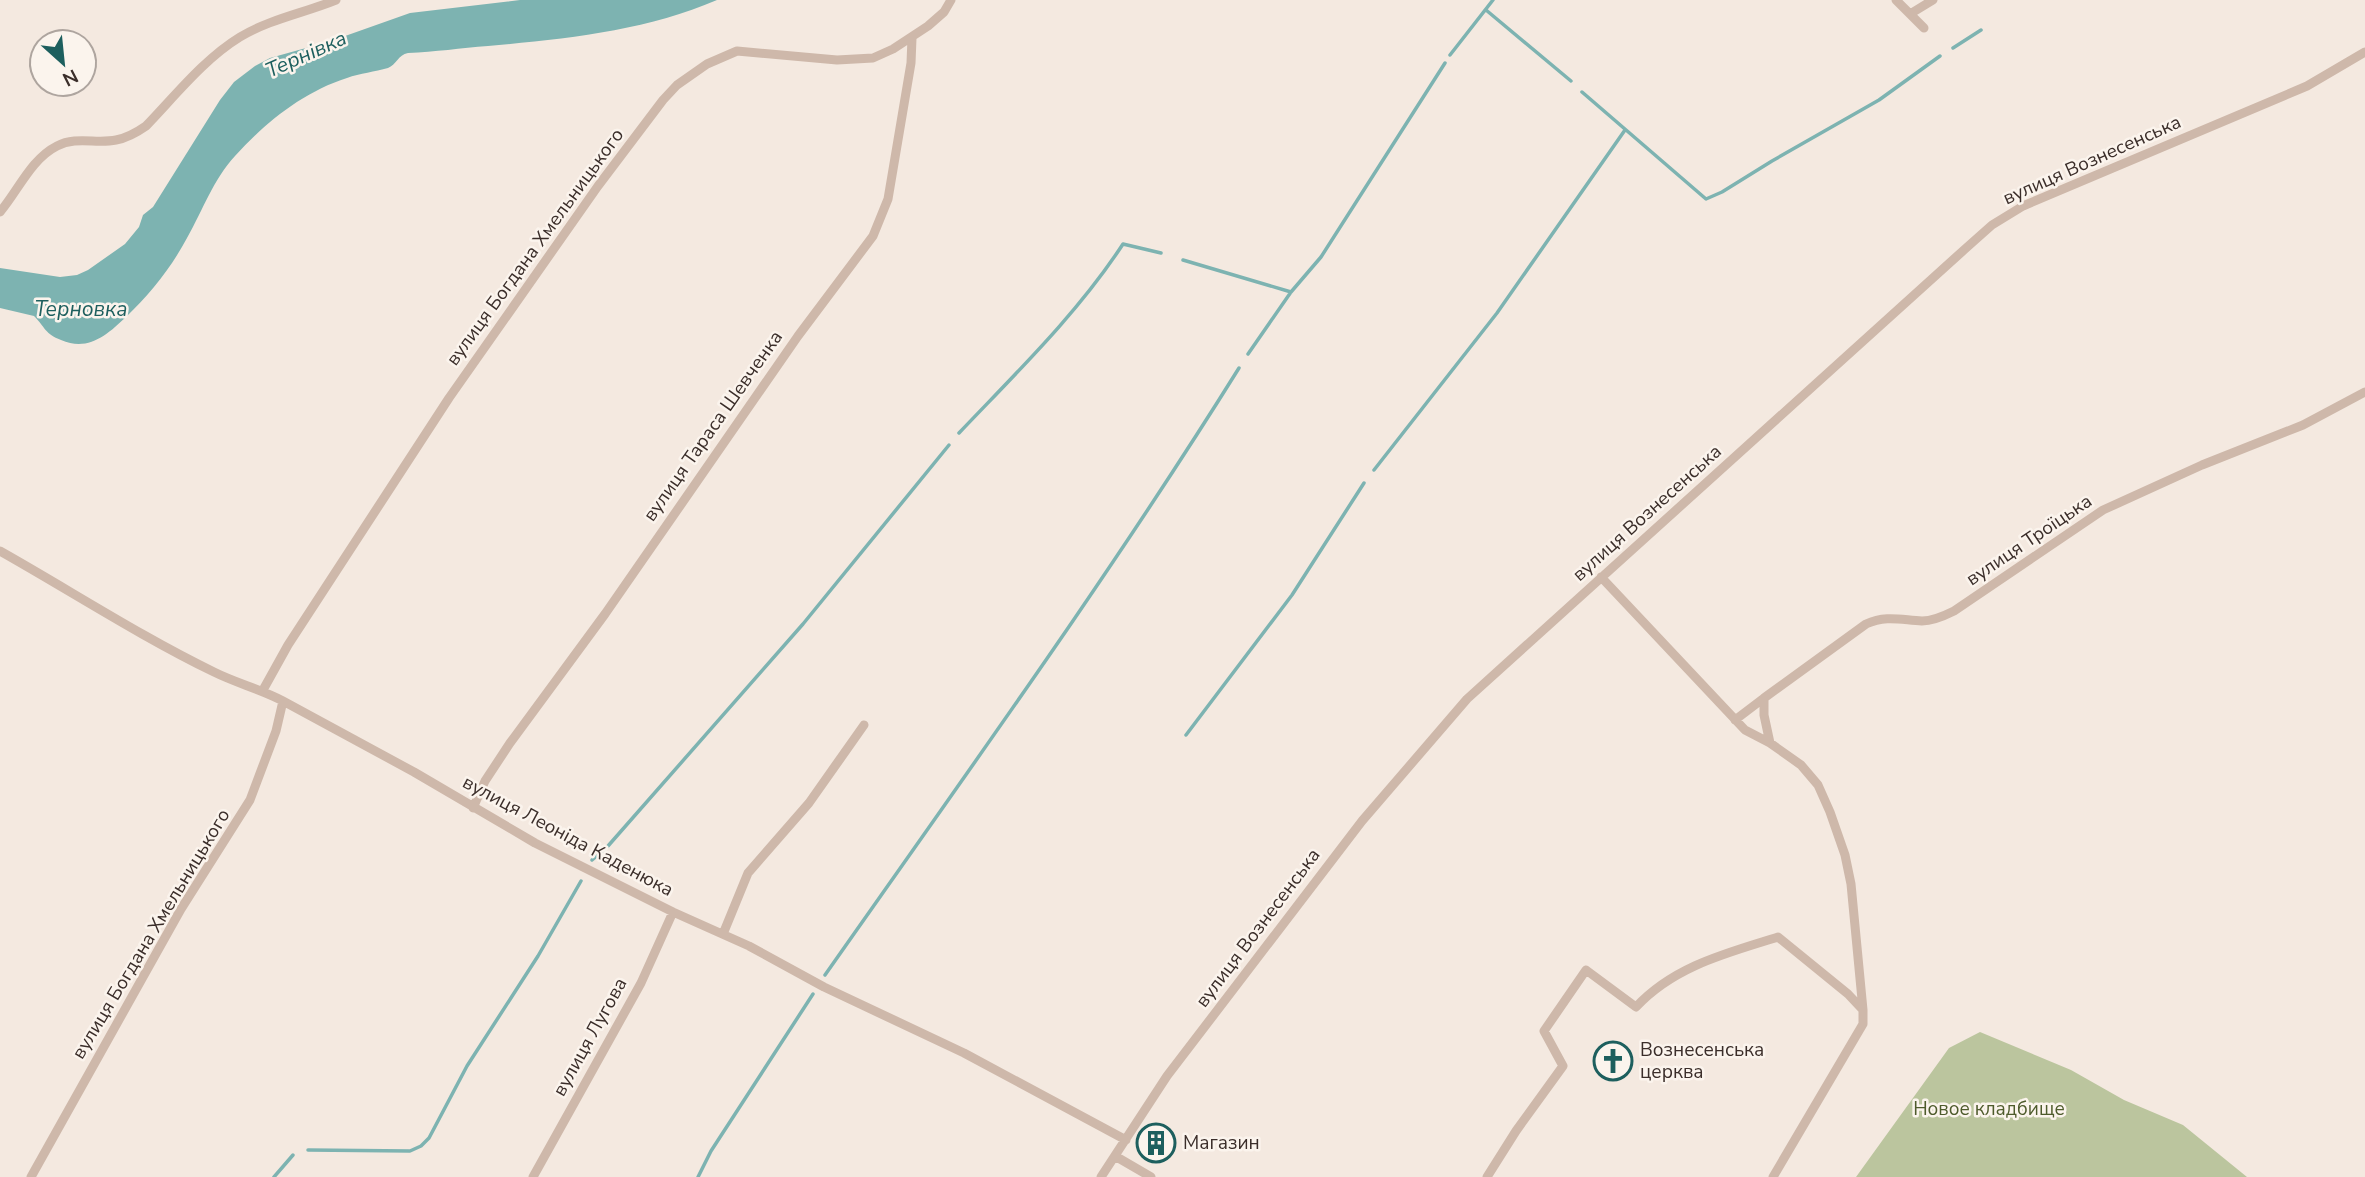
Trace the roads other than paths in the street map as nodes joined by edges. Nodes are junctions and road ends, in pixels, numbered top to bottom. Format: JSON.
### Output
{"nodes":[{"id":1,"x":336,"y":0,"type":"edge"},
{"id":2,"x":951,"y":0,"type":"edge"},
{"id":3,"x":1896,"y":0,"type":"edge"},
{"id":4,"x":1933,"y":0,"type":"edge"},
{"id":5,"x":1910,"y":14,"type":"junction"},
{"id":6,"x":1924,"y":28,"type":"dead end"},
{"id":7,"x":912,"y":38,"type":"junction"},
{"id":8,"x":2365,"y":52,"type":"edge"},
{"id":9,"x":0,"y":212,"type":"edge"},
{"id":10,"x":2365,"y":392,"type":"edge"},
{"id":11,"x":0,"y":551,"type":"edge"},
{"id":12,"x":1601,"y":577,"type":"junction"},
{"id":13,"x":263,"y":690,"type":"junction"},
{"id":14,"x":1764,"y":698,"type":"junction"},
{"id":15,"x":283,"y":701,"type":"junction"},
{"id":16,"x":1735,"y":720,"type":"junction"},
{"id":17,"x":864,"y":725,"type":"dead end"},
{"id":18,"x":1770,"y":743,"type":"junction"},
{"id":19,"x":473,"y":808,"type":"junction"},
{"id":20,"x":673,"y":912,"type":"junction"},
{"id":21,"x":723,"y":934,"type":"junction"},
{"id":22,"x":1863,"y":1010,"type":"junction"},
{"id":23,"x":1126,"y":1140,"type":"junction"},
{"id":24,"x":1115,"y":1156,"type":"junction"},
{"id":25,"x":31,"y":1177,"type":"edge"},
{"id":26,"x":533,"y":1177,"type":"edge"},
{"id":27,"x":1101,"y":1177,"type":"edge"},
{"id":28,"x":1151,"y":1177,"type":"edge"},
{"id":29,"x":1487,"y":1177,"type":"edge"},
{"id":30,"x":1773,"y":1177,"type":"edge"}],
"edges":[{"from":1,"to":9,"type":"street"},
{"from":2,"to":7,"type":"street","name":"вулиця Богдана Хмельницького"},
{"from":3,"to":5,"type":"street"},
{"from":4,"to":5,"type":"street"},
{"from":5,"to":6,"type":"street"},
{"from":7,"to":13,"type":"street","name":"вулиця Богдана Хмельницького"},
{"from":7,"to":19,"type":"street","name":"вулиця Тараса Шевченка"},
{"from":8,"to":12,"type":"street","name":"вулиця Вознесенська"},
{"from":10,"to":14,"type":"street","name":"вулиця Троїцька"},
{"from":11,"to":13,"type":"street","name":"вулиця Леоніда Каденюка"},
{"from":12,"to":16,"type":"street"},
{"from":12,"to":23,"type":"street","name":"вулиця Вознесенська"},
{"from":13,"to":15,"type":"street","name":"вулиця Леоніда Каденюка"},
{"from":14,"to":16,"type":"street","name":"вулиця Троїцька"},
{"from":14,"to":18,"type":"street"},
{"from":15,"to":19,"type":"street","name":"вулиця Леоніда Каденюка"},
{"from":15,"to":25,"type":"street","name":"вулиця Богдана Хмельницького"},
{"from":16,"to":18,"type":"street"},
{"from":17,"to":21,"type":"street"},
{"from":18,"to":22,"type":"street"},
{"from":19,"to":20,"type":"street","name":"вулиця Леоніда Каденюка"},
{"from":20,"to":21,"type":"street","name":"вулиця Леоніда Каденюка"},
{"from":20,"to":26,"type":"street","name":"вулиця Лугова"},
{"from":21,"to":23,"type":"street","name":"вулиця Леоніда Каденюка"},
{"from":22,"to":29,"type":"street"},
{"from":22,"to":30,"type":"street"},
{"from":23,"to":24,"type":"street","name":"вулиця Вознесенська"},
{"from":24,"to":27,"type":"street","name":"вулиця Вознесенська"},
{"from":24,"to":28,"type":"street"}]}
